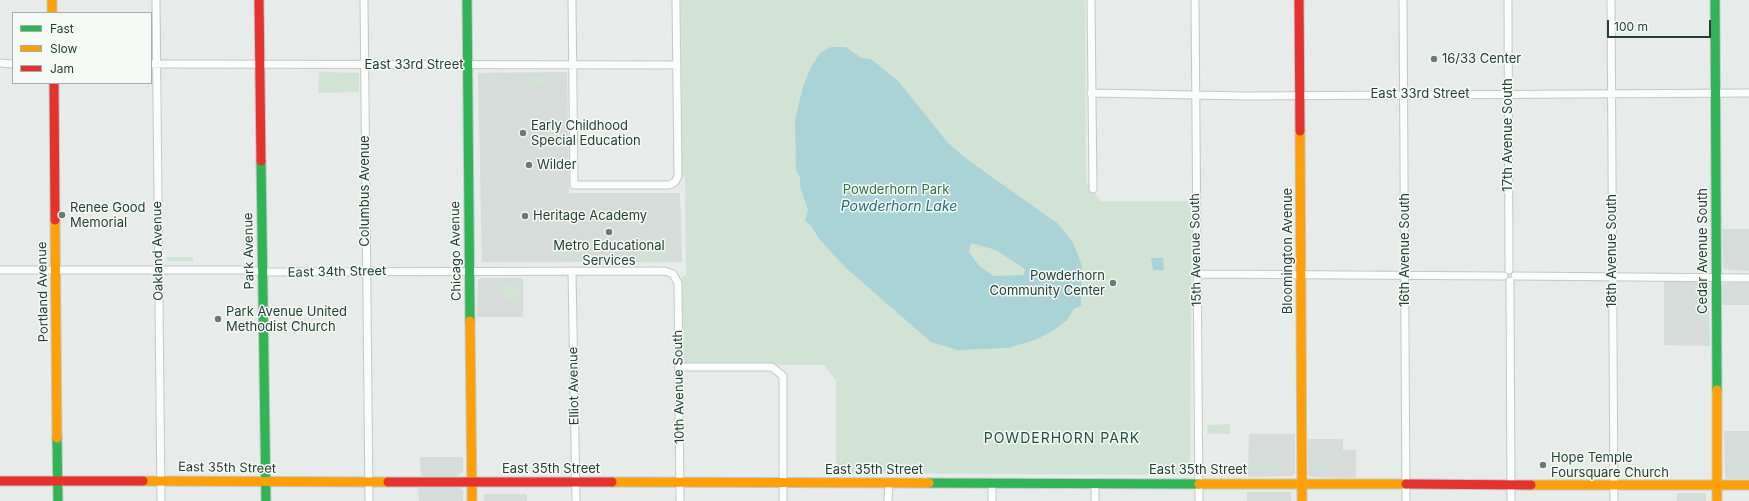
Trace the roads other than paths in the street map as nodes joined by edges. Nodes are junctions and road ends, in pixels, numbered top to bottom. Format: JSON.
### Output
{"nodes":[{"id":1,"x":52,"y":0,"type":"edge"},
{"id":2,"x":156,"y":0,"type":"edge"},
{"id":3,"x":258,"y":0,"type":"edge"},
{"id":4,"x":364,"y":0,"type":"edge"},
{"id":5,"x":467,"y":0,"type":"edge"},
{"id":6,"x":572,"y":0,"type":"edge"},
{"id":7,"x":676,"y":0,"type":"edge"},
{"id":8,"x":1091,"y":0,"type":"edge"},
{"id":9,"x":1195,"y":0,"type":"edge"},
{"id":10,"x":1299,"y":0,"type":"edge"},
{"id":11,"x":1403,"y":0,"type":"edge"},
{"id":12,"x":1508,"y":0,"type":"edge"},
{"id":13,"x":1611,"y":0,"type":"edge"},
{"id":14,"x":1715,"y":0,"type":"edge"},
{"id":15,"x":52,"y":12,"type":"edge"},
{"id":16,"x":0,"y":63,"type":"edge"},
{"id":17,"x":12,"y":64,"type":"edge"},
{"id":18,"x":154,"y":64,"type":"edge"},
{"id":19,"x":259,"y":64,"type":"junction"},
{"id":20,"x":364,"y":65,"type":"junction"},
{"id":21,"x":468,"y":65,"type":"junction"},
{"id":22,"x":572,"y":65,"type":"junction"},
{"id":23,"x":677,"y":65,"type":"junction"},
{"id":24,"x":54,"y":84,"type":"edge"},
{"id":25,"x":1091,"y":93,"type":"junction"},
{"id":26,"x":1715,"y":93,"type":"junction"},
{"id":27,"x":1749,"y":93,"type":"edge"},
{"id":28,"x":1300,"y":94,"type":"junction"},
{"id":29,"x":1404,"y":94,"type":"junction"},
{"id":30,"x":1508,"y":94,"type":"junction"},
{"id":31,"x":1611,"y":94,"type":"junction"},
{"id":32,"x":1196,"y":95,"type":"junction"},
{"id":33,"x":1093,"y":188,"type":"dead end"},
{"id":34,"x":0,"y":270,"type":"edge"},
{"id":35,"x":158,"y":270,"type":"junction"},
{"id":36,"x":56,"y":271,"type":"junction"},
{"id":37,"x":469,"y":271,"type":"junction"},
{"id":38,"x":572,"y":271,"type":"junction"},
{"id":39,"x":262,"y":272,"type":"junction"},
{"id":40,"x":365,"y":272,"type":"junction"},
{"id":41,"x":673,"y":274,"type":"joint"},
{"id":42,"x":1196,"y":274,"type":"junction"},
{"id":43,"x":1301,"y":275,"type":"junction"},
{"id":44,"x":1405,"y":276,"type":"junction"},
{"id":45,"x":1511,"y":276,"type":"junction"},
{"id":46,"x":1613,"y":276,"type":"junction"},
{"id":47,"x":1716,"y":277,"type":"junction"},
{"id":48,"x":1749,"y":278,"type":"edge"},
{"id":49,"x":679,"y":367,"type":"junction"},
{"id":50,"x":161,"y":480,"type":"junction"},
{"id":51,"x":0,"y":481,"type":"edge"},
{"id":52,"x":58,"y":481,"type":"junction"},
{"id":53,"x":265,"y":481,"type":"junction"},
{"id":54,"x":369,"y":482,"type":"junction"},
{"id":55,"x":471,"y":482,"type":"junction"},
{"id":56,"x":576,"y":482,"type":"junction"},
{"id":57,"x":680,"y":482,"type":"junction"},
{"id":58,"x":1199,"y":483,"type":"junction"},
{"id":59,"x":783,"y":484,"type":"junction"},
{"id":60,"x":889,"y":484,"type":"junction"},
{"id":61,"x":992,"y":484,"type":"junction"},
{"id":62,"x":1095,"y":484,"type":"junction"},
{"id":63,"x":1303,"y":484,"type":"junction"},
{"id":64,"x":1406,"y":484,"type":"junction"},
{"id":65,"x":1511,"y":484,"type":"junction"},
{"id":66,"x":1614,"y":484,"type":"junction"},
{"id":67,"x":1717,"y":485,"type":"junction"},
{"id":68,"x":1749,"y":485,"type":"edge"},
{"id":69,"x":58,"y":501,"type":"edge"},
{"id":70,"x":161,"y":501,"type":"edge"},
{"id":71,"x":266,"y":501,"type":"edge"},
{"id":72,"x":369,"y":501,"type":"edge"},
{"id":73,"x":472,"y":501,"type":"edge"},
{"id":74,"x":576,"y":501,"type":"edge"},
{"id":75,"x":680,"y":501,"type":"edge"},
{"id":76,"x":784,"y":501,"type":"edge"},
{"id":77,"x":888,"y":501,"type":"edge"},
{"id":78,"x":992,"y":501,"type":"edge"},
{"id":79,"x":1095,"y":501,"type":"edge"},
{"id":80,"x":1199,"y":501,"type":"edge"},
{"id":81,"x":1302,"y":501,"type":"edge"},
{"id":82,"x":1406,"y":501,"type":"edge"},
{"id":83,"x":1510,"y":501,"type":"edge"},
{"id":84,"x":1614,"y":501,"type":"edge"},
{"id":85,"x":1717,"y":501,"type":"edge"}],
"edges":[{"from":1,"to":15,"type":"street"},
{"from":2,"to":18,"type":"street","name":"Oakland Avenue"},
{"from":3,"to":19,"type":"street","name":"Park Avenue"},
{"from":4,"to":20,"type":"street","name":"Columbus Avenue"},
{"from":5,"to":21,"type":"street","name":"Chicago Avenue"},
{"from":6,"to":22,"type":"street"},
{"from":7,"to":23,"type":"street"},
{"from":8,"to":25,"type":"street"},
{"from":9,"to":32,"type":"street","name":"15th Avenue South"},
{"from":10,"to":28,"type":"street","name":"Bloomington Avenue"},
{"from":11,"to":29,"type":"street","name":"16th Avenue South"},
{"from":12,"to":30,"type":"street","name":"17th Avenue South"},
{"from":13,"to":31,"type":"street","name":"18th Avenue South"},
{"from":14,"to":26,"type":"street","name":"Cedar Avenue South"},
{"from":16,"to":17,"type":"street"},
{"from":18,"to":19,"type":"street","name":"East 33rd Street"},
{"from":18,"to":35,"type":"street","name":"Oakland Avenue"},
{"from":19,"to":20,"type":"street","name":"East 33rd Street"},
{"from":19,"to":39,"type":"street","name":"Park Avenue"},
{"from":20,"to":21,"type":"street","name":"East 33rd Street"},
{"from":20,"to":40,"type":"street","name":"Columbus Avenue"},
{"from":21,"to":22,"type":"street","name":"East 33rd Street"},
{"from":21,"to":37,"type":"street","name":"Chicago Avenue"},
{"from":22,"to":23,"type":"street","name":"East 33rd Street"},
{"from":22,"to":23,"type":"street"},
{"from":24,"to":36,"type":"street","name":"Portland Avenue"},
{"from":25,"to":32,"type":"street","name":"East 33rd Street"},
{"from":25,"to":33,"type":"street"},
{"from":26,"to":27,"type":"street","name":"East 33rd Street"},
{"from":26,"to":31,"type":"street","name":"East 33rd Street"},
{"from":26,"to":47,"type":"street","name":"Cedar Avenue South"},
{"from":28,"to":29,"type":"street","name":"East 33rd Street"},
{"from":28,"to":32,"type":"street","name":"East 33rd Street"},
{"from":28,"to":43,"type":"street","name":"Bloomington Avenue"},
{"from":29,"to":30,"type":"street","name":"East 33rd Street"},
{"from":29,"to":44,"type":"street","name":"16th Avenue South"},
{"from":30,"to":31,"type":"street","name":"East 33rd Street"},
{"from":30,"to":45,"type":"street","name":"17th Avenue South"},
{"from":31,"to":46,"type":"street","name":"18th Avenue South"},
{"from":32,"to":42,"type":"street","name":"15th Avenue South"},
{"from":34,"to":36,"type":"street","name":"East 34th Street"},
{"from":35,"to":36,"type":"street","name":"East 34th Street"},
{"from":35,"to":39,"type":"street","name":"East 34th Street"},
{"from":35,"to":50,"type":"street","name":"Oakland Avenue"},
{"from":36,"to":52,"type":"street","name":"Portland Avenue"},
{"from":37,"to":38,"type":"street","name":"East 34th Street"},
{"from":37,"to":40,"type":"street","name":"East 34th Street"},
{"from":37,"to":55,"type":"street","name":"Chicago Avenue"},
{"from":38,"to":41,"type":"street","name":"East 34th Street"},
{"from":38,"to":56,"type":"street","name":"Elliot Avenue"},
{"from":39,"to":40,"type":"street","name":"East 34th Street"},
{"from":39,"to":53,"type":"street","name":"Park Avenue"},
{"from":40,"to":54,"type":"street","name":"Columbus Avenue"},
{"from":41,"to":49,"type":"street","name":"10th Avenue South"},
{"from":42,"to":43,"type":"street"},
{"from":42,"to":58,"type":"street","name":"15th Avenue South"},
{"from":43,"to":44,"type":"street"},
{"from":43,"to":63,"type":"street","name":"Bloomington Avenue"},
{"from":44,"to":45,"type":"street"},
{"from":44,"to":64,"type":"street","name":"16th Avenue South"},
{"from":45,"to":46,"type":"street"},
{"from":45,"to":65,"type":"street","name":"17th Avenue South"},
{"from":46,"to":47,"type":"street"},
{"from":46,"to":66,"type":"street","name":"18th Avenue South"},
{"from":47,"to":48,"type":"street"},
{"from":47,"to":67,"type":"street","name":"Cedar Avenue South"},
{"from":49,"to":57,"type":"street","name":"10th Avenue South"},
{"from":49,"to":59,"type":"street"},
{"from":50,"to":52,"type":"street","name":"East 35th Street"},
{"from":50,"to":53,"type":"street","name":"East 35th Street"},
{"from":50,"to":70,"type":"street","name":"Oakland Avenue"},
{"from":51,"to":52,"type":"street","name":"East 35th Street"},
{"from":52,"to":69,"type":"street","name":"Portland Avenue"},
{"from":53,"to":54,"type":"street","name":"East 35th Street"},
{"from":53,"to":71,"type":"street","name":"Park Avenue"},
{"from":54,"to":55,"type":"street","name":"East 35th Street"},
{"from":54,"to":72,"type":"street","name":"Columbus Avenue"},
{"from":55,"to":56,"type":"street","name":"East 35th Street"},
{"from":55,"to":73,"type":"street","name":"Chicago Avenue"},
{"from":56,"to":57,"type":"street","name":"East 35th Street"},
{"from":56,"to":74,"type":"street","name":"Elliot Avenue"},
{"from":57,"to":59,"type":"street","name":"East 35th Street"},
{"from":57,"to":75,"type":"street","name":"10th Avenue South"},
{"from":58,"to":62,"type":"street","name":"East 35th Street"},
{"from":58,"to":63,"type":"street","name":"East 35th Street"},
{"from":58,"to":80,"type":"street","name":"15th Avenue South"},
{"from":59,"to":60,"type":"street","name":"East 35th Street"},
{"from":59,"to":76,"type":"street"},
{"from":60,"to":61,"type":"street","name":"East 35th Street"},
{"from":60,"to":77,"type":"street"},
{"from":61,"to":62,"type":"street","name":"East 35th Street"},
{"from":61,"to":78,"type":"street"},
{"from":62,"to":79,"type":"street"},
{"from":63,"to":64,"type":"street","name":"East 35th Street"},
{"from":63,"to":81,"type":"street","name":"Bloomington Avenue"},
{"from":64,"to":65,"type":"street","name":"East 35th Street"},
{"from":64,"to":82,"type":"street","name":"16th Avenue South"},
{"from":65,"to":66,"type":"street","name":"East 35th Street"},
{"from":65,"to":83,"type":"street","name":"17th Avenue South"},
{"from":66,"to":67,"type":"street","name":"East 35th Street"},
{"from":66,"to":84,"type":"street","name":"18th Avenue South"},
{"from":67,"to":68,"type":"street","name":"East 35th Street"},
{"from":67,"to":85,"type":"street","name":"Cedar Avenue South"}]}
